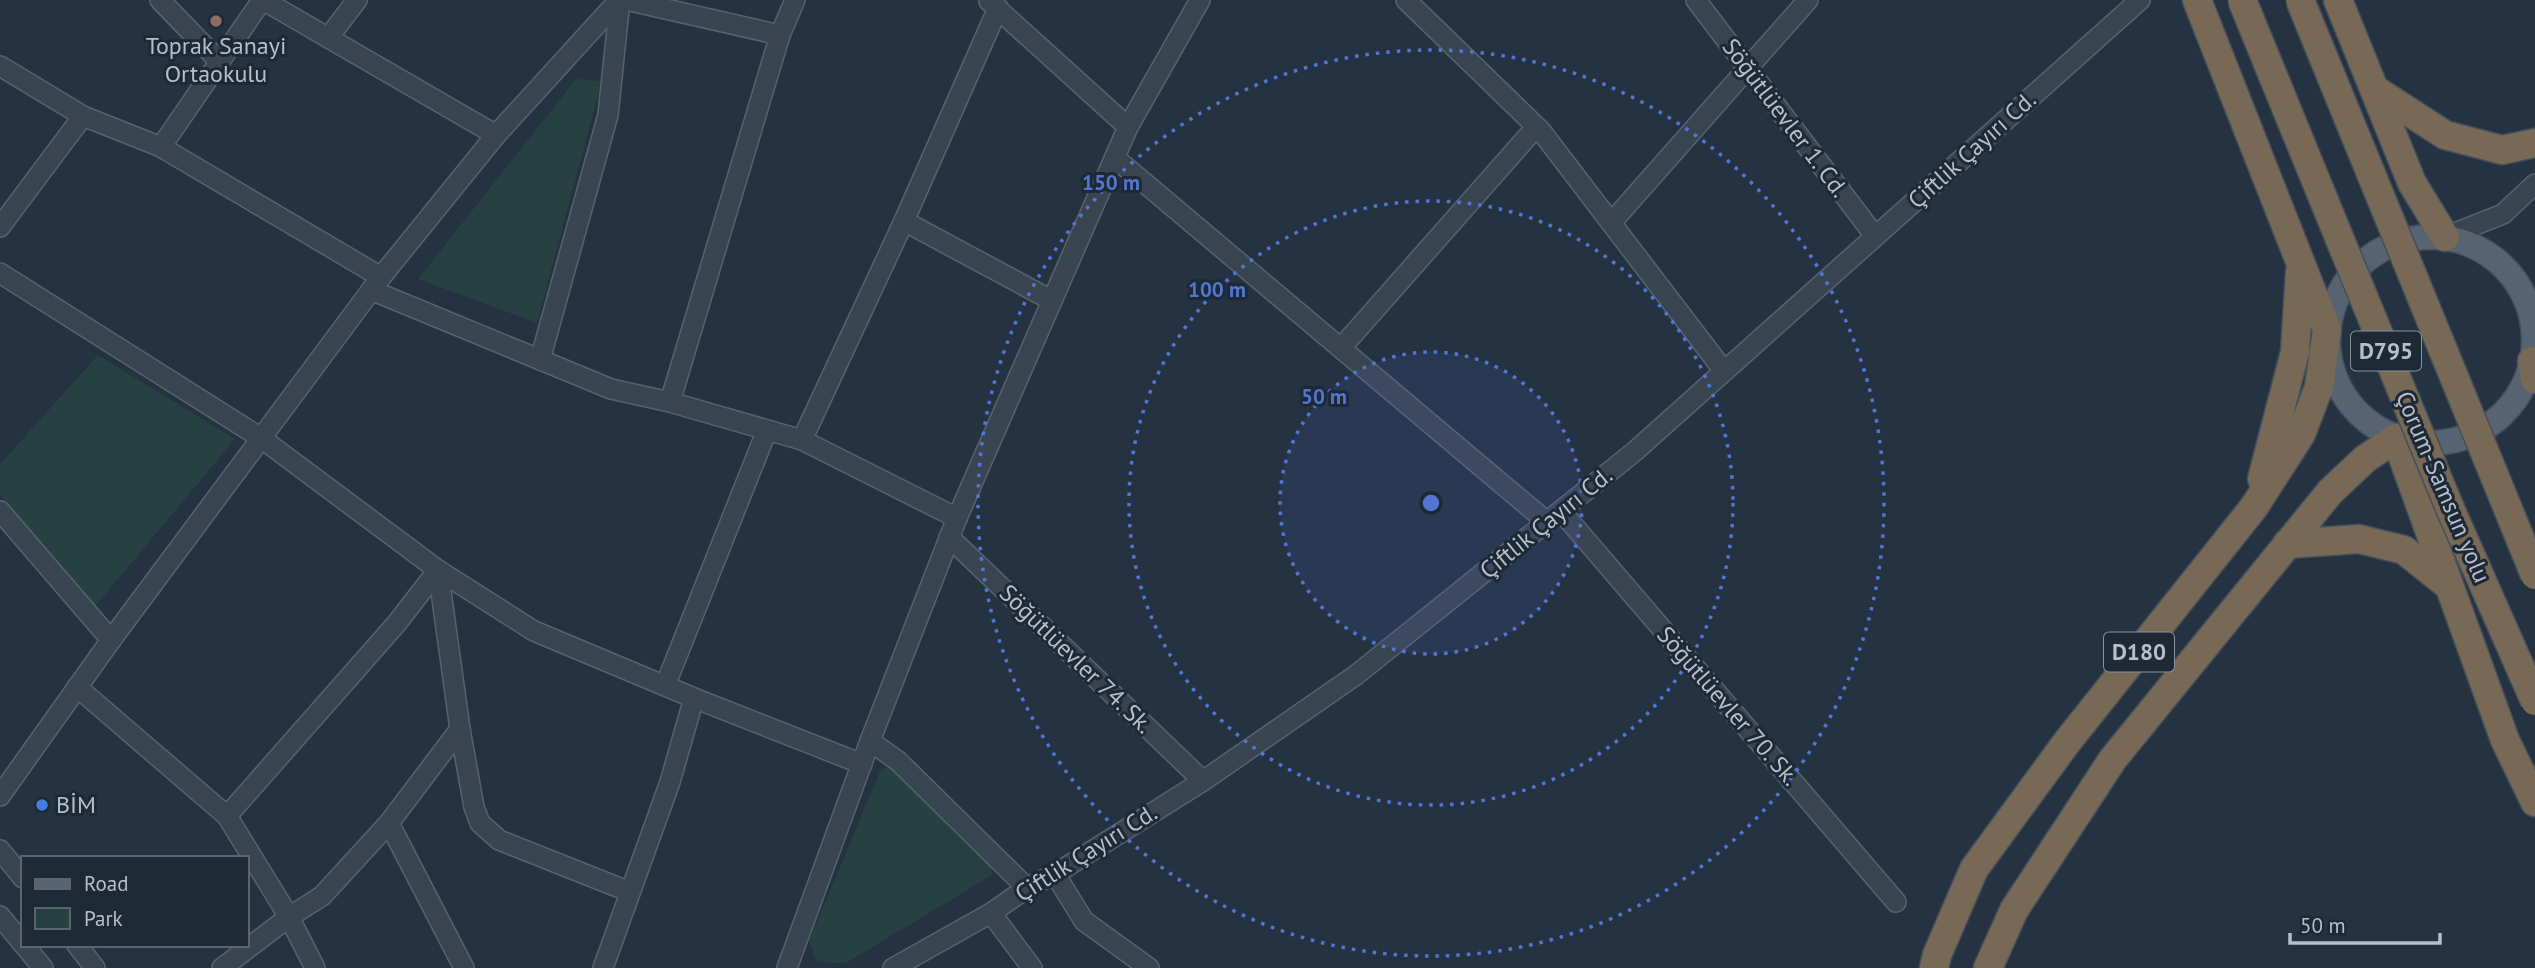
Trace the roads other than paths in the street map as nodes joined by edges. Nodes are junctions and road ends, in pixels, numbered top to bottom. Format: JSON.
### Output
{"nodes":[{"id":1,"x":160,"y":0,"type":"edge"},
{"id":2,"x":262,"y":0,"type":"edge"},
{"id":3,"x":357,"y":0,"type":"edge"},
{"id":4,"x":620,"y":0,"type":"edge"},
{"id":5,"x":626,"y":0,"type":"edge"},
{"id":6,"x":795,"y":0,"type":"edge"},
{"id":7,"x":1200,"y":0,"type":"edge"},
{"id":8,"x":1406,"y":0,"type":"edge"},
{"id":9,"x":1696,"y":0,"type":"edge"},
{"id":10,"x":1808,"y":0,"type":"edge"},
{"id":11,"x":2140,"y":0,"type":"edge"},
{"id":12,"x":2197,"y":0,"type":"edge"},
{"id":13,"x":2242,"y":0,"type":"edge"},
{"id":14,"x":2300,"y":0,"type":"edge"},
{"id":15,"x":2338,"y":0,"type":"edge"},
{"id":16,"x":993,"y":4,"type":"edge"},
{"id":17,"x":780,"y":35,"type":"junction"},
{"id":18,"x":328,"y":38,"type":"junction"},
{"id":19,"x":219,"y":61,"type":"junction"},
{"id":20,"x":0,"y":66,"type":"edge"},
{"id":21,"x":1747,"y":68,"type":"junction"},
{"id":22,"x":2374,"y":89,"type":"junction"},
{"id":23,"x":83,"y":116,"type":"junction"},
{"id":24,"x":1128,"y":127,"type":"junction"},
{"id":25,"x":1536,"y":127,"type":"junction"},
{"id":26,"x":496,"y":135,"type":"junction"},
{"id":27,"x":2535,"y":143,"type":"edge"},
{"id":28,"x":161,"y":147,"type":"junction"},
{"id":29,"x":1115,"y":158,"type":"junction"},
{"id":30,"x":2535,"y":184,"type":"edge"},
{"id":31,"x":904,"y":221,"type":"junction"},
{"id":32,"x":1611,"y":223,"type":"junction"},
{"id":33,"x":0,"y":227,"type":"edge"},
{"id":34,"x":1875,"y":236,"type":"junction"},
{"id":35,"x":2445,"y":237,"type":"junction"},
{"id":36,"x":2301,"y":262,"type":"junction"},
{"id":37,"x":0,"y":273,"type":"edge"},
{"id":38,"x":376,"y":284,"type":"junction"},
{"id":39,"x":1051,"y":300,"type":"junction"},
{"id":40,"x":2535,"y":329,"type":"edge"},
{"id":41,"x":2327,"y":330,"type":"junction"},
{"id":42,"x":1341,"y":348,"type":"junction"},
{"id":43,"x":540,"y":360,"type":"junction"},
{"id":44,"x":2534,"y":370,"type":"edge"},
{"id":45,"x":1724,"y":371,"type":"junction"},
{"id":46,"x":670,"y":402,"type":"junction"},
{"id":47,"x":767,"y":430,"type":"junction"},
{"id":48,"x":261,"y":438,"type":"junction"},
{"id":49,"x":2396,"y":438,"type":"junction"},
{"id":50,"x":802,"y":440,"type":"junction"},
{"id":51,"x":2254,"y":508,"type":"junction"},
{"id":52,"x":0,"y":510,"type":"edge"},
{"id":53,"x":1554,"y":516,"type":"junction"},
{"id":54,"x":957,"y":517,"type":"junction"},
{"id":55,"x":948,"y":537,"type":"junction"},
{"id":56,"x":2287,"y":544,"type":"junction"},
{"id":57,"x":438,"y":570,"type":"junction"},
{"id":58,"x":2535,"y":575,"type":"edge"},
{"id":59,"x":2449,"y":586,"type":"junction"},
{"id":60,"x":111,"y":640,"type":"junction"},
{"id":61,"x":665,"y":686,"type":"junction"},
{"id":62,"x":77,"y":687,"type":"junction"},
{"id":63,"x":694,"y":698,"type":"junction"},
{"id":64,"x":2535,"y":701,"type":"edge"},
{"id":65,"x":460,"y":729,"type":"junction"},
{"id":66,"x":870,"y":741,"type":"junction"},
{"id":67,"x":862,"y":764,"type":"junction"},
{"id":68,"x":1203,"y":781,"type":"junction"},
{"id":69,"x":0,"y":796,"type":"edge"},
{"id":70,"x":2535,"y":802,"type":"edge"},
{"id":71,"x":227,"y":816,"type":"junction"},
{"id":72,"x":389,"y":823,"type":"junction"},
{"id":73,"x":0,"y":850,"type":"edge"},
{"id":74,"x":1055,"y":874,"type":"junction"},
{"id":75,"x":21,"y":876,"type":"edge"},
{"id":76,"x":1027,"y":888,"type":"junction"},
{"id":77,"x":630,"y":892,"type":"junction"},
{"id":78,"x":1896,"y":902,"type":"dead end"},
{"id":79,"x":991,"y":914,"type":"junction"},
{"id":80,"x":0,"y":916,"type":"edge"},
{"id":81,"x":289,"y":917,"type":"junction"},
{"id":82,"x":21,"y":942,"type":"edge"},
{"id":83,"x":25,"y":947,"type":"edge"},
{"id":84,"x":79,"y":947,"type":"edge"},
{"id":85,"x":0,"y":948,"type":"edge"},
{"id":86,"x":1932,"y":964,"type":"edge"},
{"id":87,"x":43,"y":968,"type":"edge"},
{"id":88,"x":95,"y":968,"type":"edge"},
{"id":89,"x":222,"y":968,"type":"edge"},
{"id":90,"x":315,"y":968,"type":"edge"},
{"id":91,"x":464,"y":968,"type":"edge"},
{"id":92,"x":603,"y":968,"type":"edge"},
{"id":93,"x":787,"y":968,"type":"edge"},
{"id":94,"x":893,"y":968,"type":"edge"},
{"id":95,"x":1032,"y":968,"type":"edge"},
{"id":96,"x":1149,"y":968,"type":"edge"},
{"id":97,"x":1988,"y":968,"type":"edge"}],
"edges":[{"from":1,"to":19,"type":"street"},
{"from":2,"to":18,"type":"street"},
{"from":2,"to":19,"type":"street"},
{"from":3,"to":18,"type":"street"},
{"from":4,"to":26,"type":"street"},
{"from":4,"to":43,"type":"street"},
{"from":5,"to":17,"type":"street"},
{"from":6,"to":17,"type":"street"},
{"from":7,"to":24,"type":"street"},
{"from":8,"to":25,"type":"street"},
{"from":9,"to":21,"type":"street","name":"Söğütlüevler 1. Cd."},
{"from":10,"to":21,"type":"street"},
{"from":11,"to":34,"type":"street","name":"Çiftlik Çayırı Cd."},
{"from":12,"to":36,"type":"highway"},
{"from":13,"to":64,"type":"highway","name":"Çorum-Samsun yolu","number":"D795","bridge":true},
{"from":14,"to":58,"type":"highway","name":"Çorum-Samsun yolu","number":"D795","bridge":true},
{"from":15,"to":22,"type":"highway"},
{"from":16,"to":24,"type":"street"},
{"from":16,"to":31,"type":"street"},
{"from":17,"to":46,"type":"street"},
{"from":18,"to":26,"type":"street"},
{"from":19,"to":28,"type":"street"},
{"from":20,"to":23,"type":"street"},
{"from":21,"to":32,"type":"street"},
{"from":21,"to":34,"type":"street","name":"Söğütlüevler 1. Cd."},
{"from":22,"to":27,"type":"highway"},
{"from":22,"to":35,"type":"highway"},
{"from":23,"to":28,"type":"street"},
{"from":23,"to":33,"type":"street"},
{"from":24,"to":29,"type":"street"},
{"from":25,"to":32,"type":"street"},
{"from":25,"to":42,"type":"street"},
{"from":26,"to":38,"type":"street"},
{"from":28,"to":38,"type":"street"},
{"from":29,"to":39,"type":"street"},
{"from":29,"to":42,"type":"street","name":"Söğütlüevler 70. Sk."},
{"from":30,"to":35,"type":"street"},
{"from":31,"to":39,"type":"street"},
{"from":31,"to":50,"type":"street"},
{"from":32,"to":45,"type":"street"},
{"from":34,"to":45,"type":"street","name":"Çiftlik Çayırı Cd."},
{"from":35,"to":41,"type":"main road"},
{"from":35,"to":44,"type":"main road"},
{"from":36,"to":41,"type":"highway"},
{"from":36,"to":51,"type":"highway"},
{"from":37,"to":48,"type":"street"},
{"from":38,"to":43,"type":"street"},
{"from":38,"to":48,"type":"street"},
{"from":39,"to":54,"type":"street"},
{"from":40,"to":44,"type":"street"},
{"from":41,"to":49,"type":"main road"},
{"from":41,"to":51,"type":"highway","number":"D180"},
{"from":42,"to":53,"type":"street","name":"Söğütlüevler 70. Sk."},
{"from":43,"to":46,"type":"street"},
{"from":44,"to":49,"type":"main road"},
{"from":45,"to":53,"type":"street","name":"Çiftlik Çayırı Cd."},
{"from":46,"to":47,"type":"street"},
{"from":47,"to":50,"type":"street"},
{"from":47,"to":61,"type":"street"},
{"from":48,"to":57,"type":"street"},
{"from":48,"to":60,"type":"street"},
{"from":49,"to":56,"type":"highway","number":"D180"},
{"from":49,"to":59,"type":"highway"},
{"from":50,"to":54,"type":"street"},
{"from":51,"to":86,"type":"highway","number":"D180"},
{"from":52,"to":60,"type":"street"},
{"from":53,"to":68,"type":"street","name":"Çiftlik Çayırı Cd."},
{"from":53,"to":78,"type":"street","name":"Söğütlüevler 70. Sk."},
{"from":54,"to":55,"type":"street"},
{"from":55,"to":66,"type":"street"},
{"from":55,"to":68,"type":"street","name":"Söğütlüevler 74. Sk."},
{"from":56,"to":59,"type":"highway"},
{"from":56,"to":97,"type":"highway","number":"D180"},
{"from":57,"to":61,"type":"street"},
{"from":57,"to":65,"type":"street"},
{"from":57,"to":71,"type":"street"},
{"from":59,"to":70,"type":"highway"},
{"from":60,"to":62,"type":"street"},
{"from":61,"to":63,"type":"street"},
{"from":62,"to":69,"type":"street"},
{"from":62,"to":71,"type":"street"},
{"from":63,"to":67,"type":"street"},
{"from":63,"to":77,"type":"street"},
{"from":65,"to":72,"type":"street"},
{"from":65,"to":77,"type":"street"},
{"from":66,"to":67,"type":"street"},
{"from":66,"to":76,"type":"street"},
{"from":67,"to":93,"type":"street"},
{"from":68,"to":74,"type":"street","name":"Çiftlik Çayırı Cd."},
{"from":71,"to":81,"type":"street"},
{"from":72,"to":81,"type":"street"},
{"from":72,"to":91,"type":"street"},
{"from":73,"to":75,"type":"street"},
{"from":74,"to":76,"type":"street","name":"Çiftlik Çayırı Cd."},
{"from":74,"to":96,"type":"street"},
{"from":76,"to":79,"type":"street","name":"Çiftlik Çayırı Cd."},
{"from":77,"to":92,"type":"street"},
{"from":79,"to":94,"type":"street","name":"Çiftlik Çayırı Cd."},
{"from":79,"to":95,"type":"street"},
{"from":80,"to":82,"type":"street"},
{"from":81,"to":89,"type":"street"},
{"from":81,"to":90,"type":"street"},
{"from":82,"to":85,"type":"street"},
{"from":83,"to":87,"type":"street"},
{"from":84,"to":88,"type":"street"}]}
